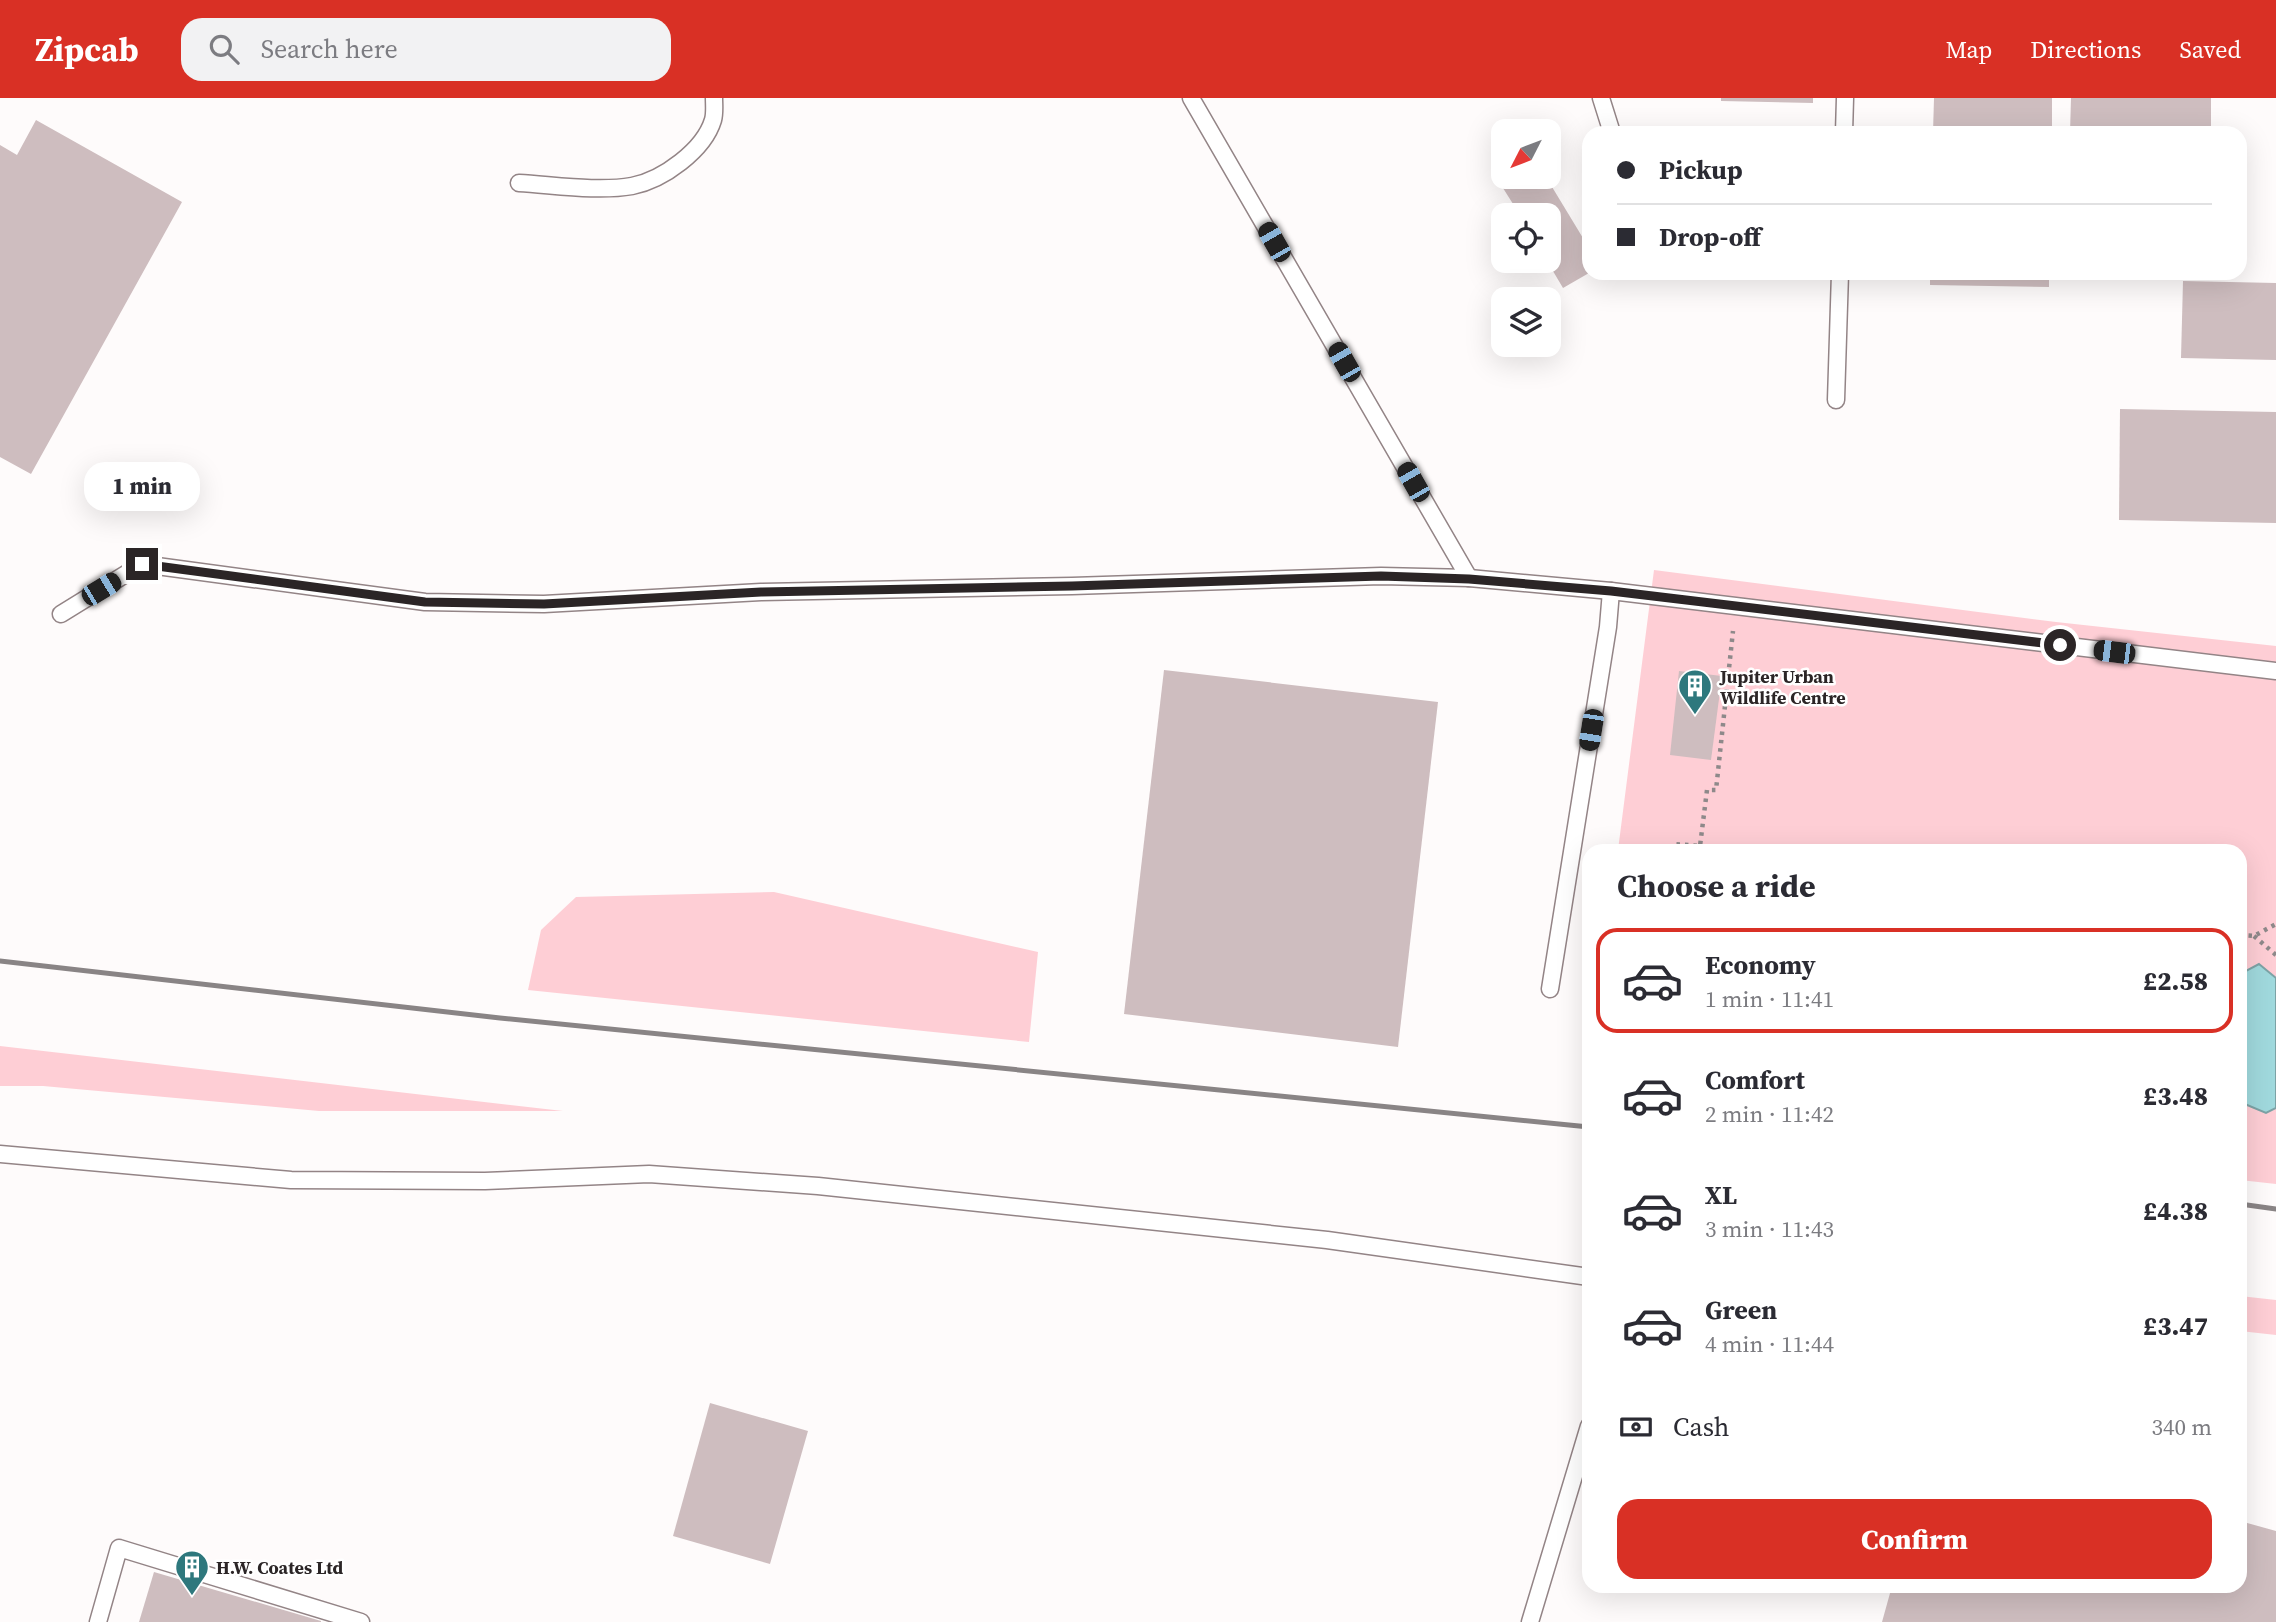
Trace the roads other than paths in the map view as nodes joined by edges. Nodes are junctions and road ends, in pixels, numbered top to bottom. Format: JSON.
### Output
{"nodes":[{"id":1,"x":714,"y":98,"type":"edge"},
{"id":2,"x":1191,"y":98,"type":"edge"},
{"id":3,"x":1601,"y":98,"type":"edge"},
{"id":4,"x":1844,"y":98,"type":"edge"},
{"id":5,"x":1610,"y":126,"type":"edge"},
{"id":6,"x":1844,"y":126,"type":"edge"},
{"id":7,"x":519,"y":183,"type":"dead end"},
{"id":8,"x":1840,"y":280,"type":"edge"},
{"id":9,"x":1836,"y":400,"type":"dead end"},
{"id":10,"x":1469,"y":579,"type":"junction"},
{"id":11,"x":1611,"y":591,"type":"junction"},
{"id":12,"x":61,"y":614,"type":"dead end"},
{"id":13,"x":2276,"y":671,"type":"edge"},
{"id":14,"x":1550,"y":989,"type":"dead end"},
{"id":15,"x":0,"y":1154,"type":"edge"},
{"id":16,"x":1582,"y":1276,"type":"edge"},
{"id":17,"x":1582,"y":1449,"type":"edge"},
{"id":18,"x":98,"y":1622,"type":"edge"},
{"id":19,"x":361,"y":1622,"type":"edge"},
{"id":20,"x":1530,"y":1622,"type":"edge"}],
"edges":[{"from":1,"to":7,"type":"lane"},
{"from":2,"to":10,"type":"lane"},
{"from":3,"to":5,"type":"lane"},
{"from":4,"to":6,"type":"lane"},
{"from":8,"to":9,"type":"lane"},
{"from":10,"to":11,"type":"lane"},
{"from":10,"to":12,"type":"lane"},
{"from":11,"to":13,"type":"lane"},
{"from":11,"to":14,"type":"lane"},
{"from":15,"to":16,"type":"lane"},
{"from":17,"to":20,"type":"lane"},
{"from":18,"to":19,"type":"lane"}]}
